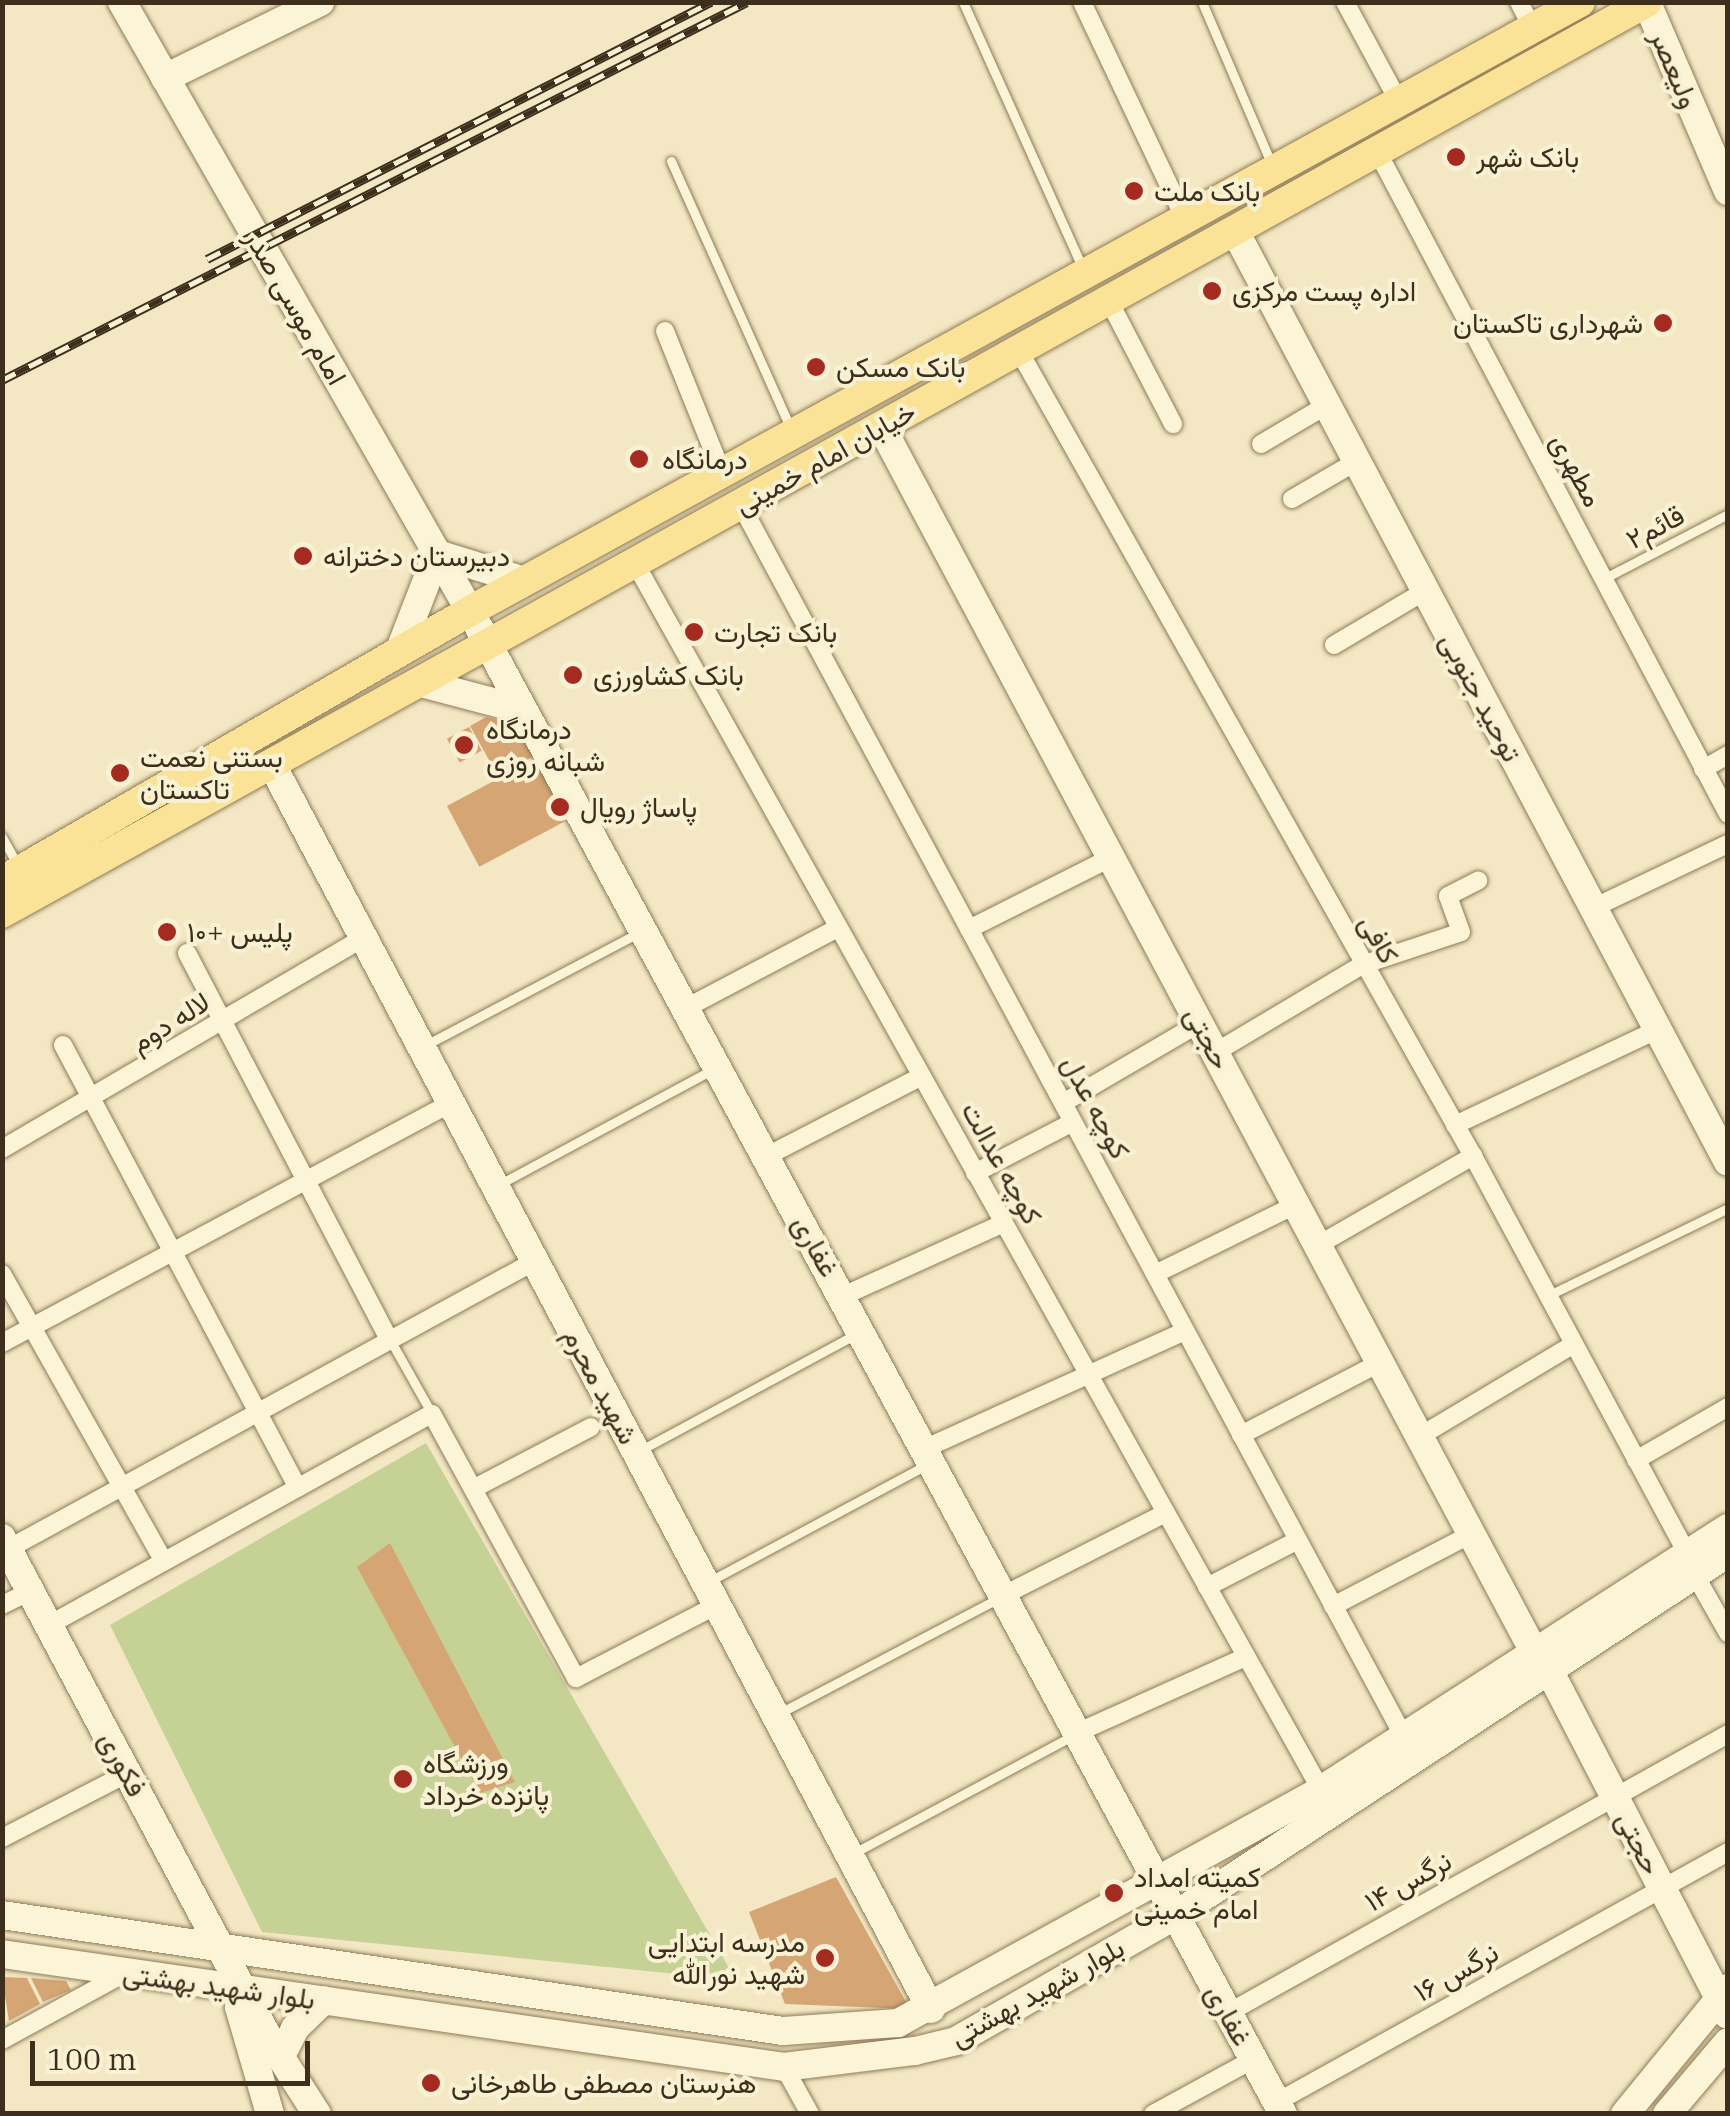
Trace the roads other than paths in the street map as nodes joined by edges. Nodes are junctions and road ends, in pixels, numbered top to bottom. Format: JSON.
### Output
{"nodes":[{"id":1,"x":122,"y":2,"type":"edge"},
{"id":2,"x":320,"y":2,"type":"edge"},
{"id":3,"x":963,"y":2,"type":"edge"},
{"id":4,"x":1082,"y":2,"type":"edge"},
{"id":5,"x":1202,"y":2,"type":"edge"},
{"id":6,"x":1345,"y":2,"type":"edge"},
{"id":7,"x":1580,"y":2,"type":"edge"},
{"id":8,"x":1647,"y":3,"type":"edge"},
{"id":9,"x":1526,"y":16,"type":"edge"},
{"id":10,"x":165,"y":78,"type":"junction"},
{"id":11,"x":1398,"y":102,"type":"junction"},
{"id":12,"x":1377,"y":152,"type":"junction"},
{"id":13,"x":672,"y":161,"type":"dead end"},
{"id":14,"x":1274,"y":170,"type":"junction"},
{"id":15,"x":1728,"y":191,"type":"edge"},
{"id":16,"x":1185,"y":219,"type":"junction"},
{"id":17,"x":1235,"y":231,"type":"junction"},
{"id":18,"x":1085,"y":274,"type":"junction"},
{"id":19,"x":1109,"y":301,"type":"junction"},
{"id":20,"x":665,"y":331,"type":"dead end"},
{"id":21,"x":1019,"y":351,"type":"junction"},
{"id":22,"x":1327,"y":405,"type":"junction"},
{"id":23,"x":1174,"y":424,"type":"dead end"},
{"id":24,"x":882,"y":428,"type":"junction"},
{"id":25,"x":793,"y":434,"type":"junction"},
{"id":26,"x":1262,"y":444,"type":"dead end"},
{"id":27,"x":1357,"y":461,"type":"junction"},
{"id":28,"x":722,"y":473,"type":"junction"},
{"id":29,"x":1292,"y":498,"type":"dead end"},
{"id":30,"x":740,"y":504,"type":"junction"},
{"id":31,"x":1728,"y":514,"type":"edge"},
{"id":32,"x":437,"y":554,"type":"junction"},
{"id":33,"x":635,"y":564,"type":"junction"},
{"id":34,"x":1603,"y":579,"type":"junction"},
{"id":35,"x":525,"y":581,"type":"junction"},
{"id":36,"x":1425,"y":591,"type":"junction"},
{"id":37,"x":470,"y":611,"type":"junction"},
{"id":38,"x":1334,"y":645,"type":"dead end"},
{"id":39,"x":488,"y":646,"type":"junction"},
{"id":40,"x":399,"y":652,"type":"junction"},
{"id":41,"x":420,"y":683,"type":"junction"},
{"id":42,"x":523,"y":710,"type":"junction"},
{"id":43,"x":1728,"y":756,"type":"edge"},
{"id":44,"x":271,"y":763,"type":"junction"},
{"id":45,"x":1703,"y":769,"type":"junction"},
{"id":46,"x":1728,"y":814,"type":"edge"},
{"id":47,"x":2,"y":837,"type":"edge"},
{"id":48,"x":1728,"y":844,"type":"edge"},
{"id":49,"x":1112,"y":858,"type":"junction"},
{"id":50,"x":12,"y":876,"type":"edge"},
{"id":51,"x":1478,"y":881,"type":"dead end"},
{"id":52,"x":1593,"y":908,"type":"junction"},
{"id":53,"x":2,"y":913,"type":"edge"},
{"id":54,"x":838,"y":928,"type":"junction"},
{"id":55,"x":969,"y":929,"type":"junction"},
{"id":56,"x":643,"y":930,"type":"junction"},
{"id":57,"x":364,"y":938,"type":"junction"},
{"id":58,"x":188,"y":953,"type":"dead end"},
{"id":59,"x":1362,"y":965,"type":"junction"},
{"id":60,"x":686,"y":1008,"type":"junction"},
{"id":61,"x":224,"y":1020,"type":"junction"},
{"id":62,"x":1200,"y":1023,"type":"junction"},
{"id":63,"x":1658,"y":1030,"type":"junction"},
{"id":64,"x":62,"y":1044,"type":"dead end"},
{"id":65,"x":422,"y":1048,"type":"junction"},
{"id":66,"x":1216,"y":1052,"type":"junction"},
{"id":67,"x":718,"y":1066,"type":"junction"},
{"id":68,"x":922,"y":1076,"type":"junction"},
{"id":69,"x":93,"y":1102,"type":"junction"},
{"id":70,"x":451,"y":1103,"type":"junction"},
{"id":71,"x":1063,"y":1103,"type":"junction"},
{"id":72,"x":1717,"y":1117,"type":"edge"},
{"id":73,"x":1073,"y":1122,"type":"junction"},
{"id":74,"x":1455,"y":1125,"type":"junction"},
{"id":75,"x":2,"y":1149,"type":"edge"},
{"id":76,"x":766,"y":1156,"type":"junction"},
{"id":77,"x":1473,"y":1156,"type":"junction"},
{"id":78,"x":1728,"y":1162,"type":"edge"},
{"id":79,"x":976,"y":1172,"type":"junction"},
{"id":80,"x":307,"y":1182,"type":"junction"},
{"id":81,"x":495,"y":1186,"type":"junction"},
{"id":82,"x":1297,"y":1204,"type":"junction"},
{"id":83,"x":1728,"y":1208,"type":"edge"},
{"id":84,"x":1004,"y":1224,"type":"junction"},
{"id":85,"x":1320,"y":1244,"type":"junction"},
{"id":86,"x":173,"y":1254,"type":"junction"},
{"id":87,"x":534,"y":1260,"type":"junction"},
{"id":88,"x":2,"y":1274,"type":"edge"},
{"id":89,"x":1155,"y":1274,"type":"junction"},
{"id":90,"x":843,"y":1296,"type":"junction"},
{"id":91,"x":1547,"y":1296,"type":"junction"},
{"id":92,"x":32,"y":1327,"type":"junction"},
{"id":93,"x":862,"y":1331,"type":"junction"},
{"id":94,"x":1185,"y":1331,"type":"junction"},
{"id":95,"x":387,"y":1336,"type":"junction"},
{"id":96,"x":2,"y":1343,"type":"edge"},
{"id":97,"x":1574,"y":1344,"type":"junction"},
{"id":98,"x":1381,"y":1362,"type":"junction"},
{"id":99,"x":1090,"y":1378,"type":"junction"},
{"id":100,"x":1728,"y":1406,"type":"edge"},
{"id":101,"x":256,"y":1409,"type":"junction"},
{"id":102,"x":432,"y":1414,"type":"junction"},
{"id":103,"x":591,"y":1427,"type":"dead end"},
{"id":104,"x":1241,"y":1434,"type":"junction"},
{"id":105,"x":1422,"y":1435,"type":"junction"},
{"id":106,"x":636,"y":1452,"type":"junction"},
{"id":107,"x":930,"y":1455,"type":"junction"},
{"id":108,"x":1636,"y":1460,"type":"junction"},
{"id":109,"x":120,"y":1483,"type":"junction"},
{"id":110,"x":298,"y":1488,"type":"junction"},
{"id":111,"x":472,"y":1490,"type":"junction"},
{"id":112,"x":1166,"y":1512,"type":"junction"},
{"id":113,"x":1728,"y":1528,"type":"edge"},
{"id":114,"x":1473,"y":1534,"type":"junction"},
{"id":115,"x":1298,"y":1540,"type":"junction"},
{"id":116,"x":5,"y":1543,"type":"edge"},
{"id":117,"x":1728,"y":1554,"type":"edge"},
{"id":118,"x":164,"y":1562,"type":"junction"},
{"id":119,"x":1691,"y":1565,"type":"junction"},
{"id":120,"x":1207,"y":1587,"type":"junction"},
{"id":121,"x":31,"y":1591,"type":"junction"},
{"id":122,"x":712,"y":1594,"type":"junction"},
{"id":123,"x":1006,"y":1594,"type":"junction"},
{"id":124,"x":2,"y":1605,"type":"edge"},
{"id":125,"x":1333,"y":1606,"type":"junction"},
{"id":126,"x":48,"y":1625,"type":"junction"},
{"id":127,"x":1728,"y":1633,"type":"edge"},
{"id":128,"x":1246,"y":1657,"type":"junction"},
{"id":129,"x":1541,"y":1661,"type":"junction"},
{"id":130,"x":776,"y":1716,"type":"junction"},
{"id":131,"x":1081,"y":1731,"type":"junction"},
{"id":132,"x":1728,"y":1734,"type":"edge"},
{"id":133,"x":1403,"y":1735,"type":"junction"},
{"id":134,"x":128,"y":1773,"type":"junction"},
{"id":135,"x":1321,"y":1790,"type":"junction"},
{"id":136,"x":1614,"y":1797,"type":"junction"},
{"id":137,"x":2,"y":1838,"type":"edge"},
{"id":138,"x":1728,"y":1852,"type":"edge"},
{"id":139,"x":850,"y":1855,"type":"junction"},
{"id":140,"x":1162,"y":1881,"type":"junction"},
{"id":141,"x":1662,"y":1889,"type":"junction"},
{"id":142,"x":2,"y":1914,"type":"edge"},
{"id":143,"x":1174,"y":1916,"type":"junction"},
{"id":144,"x":223,"y":1946,"type":"junction"},
{"id":145,"x":2,"y":1954,"type":"edge"},
{"id":146,"x":125,"y":1973,"type":"junction"},
{"id":147,"x":248,"y":1989,"type":"junction"},
{"id":148,"x":324,"y":2000,"type":"junction"},
{"id":149,"x":1725,"y":2000,"type":"edge"},
{"id":150,"x":932,"y":2009,"type":"junction"},
{"id":151,"x":1228,"y":2013,"type":"junction"},
{"id":152,"x":2,"y":2040,"type":"edge"},
{"id":153,"x":1728,"y":2042,"type":"edge"},
{"id":154,"x":281,"y":2056,"type":"junction"},
{"id":155,"x":1254,"y":2060,"type":"junction"},
{"id":156,"x":784,"y":2067,"type":"junction"},
{"id":157,"x":1280,"y":2108,"type":"edge"},
{"id":158,"x":263,"y":2110,"type":"edge"},
{"id":159,"x":318,"y":2114,"type":"edge"},
{"id":160,"x":810,"y":2114,"type":"edge"},
{"id":161,"x":1152,"y":2114,"type":"edge"},
{"id":162,"x":1625,"y":2114,"type":"edge"},
{"id":163,"x":1667,"y":2114,"type":"edge"}],
"edges":[{"from":1,"to":10,"type":"street","name":"امام موسی صدر"},
{"from":2,"to":10,"type":"street"},
{"from":3,"to":18,"type":"lane"},
{"from":4,"to":16,"type":"street"},
{"from":5,"to":14,"type":"lane"},
{"from":6,"to":11,"type":"street"},
{"from":7,"to":9,"type":"main road","name":"خیابان امام خمینی"},
{"from":8,"to":12,"type":"main road","name":"خیابان امام خمینی"},
{"from":8,"to":15,"type":"street","name":"ولیعصر"},
{"from":9,"to":11,"type":"main road","name":"خیابان امام خمینی"},
{"from":10,"to":32,"type":"street","name":"امام موسی صدر"},
{"from":11,"to":14,"type":"main road","name":"خیابان امام خمینی"},
{"from":12,"to":17,"type":"main road","name":"خیابان امام خمینی"},
{"from":12,"to":34,"type":"street","name":"مطهری"},
{"from":13,"to":25,"type":"lane"},
{"from":14,"to":16,"type":"main road","name":"خیابان امام خمینی"},
{"from":16,"to":18,"type":"main road","name":"خیابان امام خمینی"},
{"from":17,"to":19,"type":"main road","name":"خیابان امام خمینی"},
{"from":17,"to":22,"type":"street","name":"توحید جنوبی"},
{"from":18,"to":25,"type":"main road","name":"خیابان امام خمینی"},
{"from":19,"to":21,"type":"main road","name":"خیابان امام خمینی"},
{"from":19,"to":23,"type":"street"},
{"from":20,"to":28,"type":"street"},
{"from":21,"to":24,"type":"main road","name":"خیابان امام خمینی"},
{"from":21,"to":59,"type":"street","name":"کافی"},
{"from":22,"to":26,"type":"street"},
{"from":22,"to":27,"type":"street","name":"توحید جنوبی"},
{"from":24,"to":30,"type":"main road","name":"خیابان امام خمینی"},
{"from":24,"to":49,"type":"street","name":"حجتی"},
{"from":25,"to":28,"type":"main road","name":"خیابان امام خمینی"},
{"from":27,"to":29,"type":"street"},
{"from":27,"to":36,"type":"street","name":"توحید جنوبی"},
{"from":28,"to":35,"type":"main road","name":"خیابان امام خمینی"},
{"from":30,"to":33,"type":"main road","name":"خیابان امام خمینی"},
{"from":30,"to":55,"type":"street","name":"کوچه عدل"},
{"from":31,"to":34,"type":"lane","name":"قائم۲"},
{"from":32,"to":35,"type":"street"},
{"from":32,"to":37,"type":"street","name":"امام موسی صدر"},
{"from":32,"to":40,"type":"street"},
{"from":33,"to":39,"type":"main road","name":"خیابان امام خمینی"},
{"from":33,"to":54,"type":"street","name":"کوچه عدالت"},
{"from":34,"to":45,"type":"street","name":"مطهری"},
{"from":35,"to":37,"type":"main road","name":"خیابان امام خمینی"},
{"from":36,"to":38,"type":"street"},
{"from":36,"to":52,"type":"street","name":"توحید جنوبی"},
{"from":37,"to":39,"type":"street","name":"غفاری"},
{"from":37,"to":40,"type":"main road","name":"خیابان امام خمینی"},
{"from":39,"to":41,"type":"main road","name":"خیابان امام خمینی"},
{"from":39,"to":42,"type":"street","name":"غفاری"},
{"from":40,"to":50,"type":"main road","name":"خیابان امام خمینی"},
{"from":41,"to":42,"type":"street"},
{"from":41,"to":44,"type":"main road","name":"خیابان امام خمینی"},
{"from":42,"to":56,"type":"street","name":"غفاری"},
{"from":43,"to":45,"type":"street"},
{"from":44,"to":53,"type":"main road","name":"خیابان امام خمینی"},
{"from":44,"to":57,"type":"street","name":"شهید محرم"},
{"from":45,"to":46,"type":"street","name":"مطهری"},
{"from":47,"to":50,"type":"lane"},
{"from":48,"to":52,"type":"street"},
{"from":49,"to":55,"type":"street"},
{"from":49,"to":62,"type":"street","name":"حجتی"},
{"from":51,"to":59,"type":"street"},
{"from":52,"to":63,"type":"street","name":"توحید جنوبی"},
{"from":54,"to":60,"type":"street"},
{"from":54,"to":68,"type":"street","name":"کوچه عدالت"},
{"from":55,"to":71,"type":"street","name":"کوچه عدل"},
{"from":56,"to":60,"type":"street","name":"غفاری"},
{"from":56,"to":65,"type":"lane"},
{"from":57,"to":61,"type":"street","name":"لاله دوم"},
{"from":57,"to":65,"type":"street","name":"شهید محرم"},
{"from":58,"to":61,"type":"street"},
{"from":59,"to":66,"type":"street"},
{"from":59,"to":74,"type":"street","name":"کافی"},
{"from":60,"to":67,"type":"street","name":"غفاری"},
{"from":61,"to":69,"type":"street","name":"لاله دوم"},
{"from":61,"to":80,"type":"street"},
{"from":62,"to":66,"type":"street","name":"حجتی"},
{"from":62,"to":71,"type":"street"},
{"from":63,"to":72,"type":"street","name":"توحید جنوبی"},
{"from":63,"to":74,"type":"street"},
{"from":64,"to":69,"type":"street"},
{"from":65,"to":70,"type":"street","name":"شهید محرم"},
{"from":66,"to":82,"type":"street","name":"حجتی"},
{"from":67,"to":76,"type":"street","name":"غفاری"},
{"from":67,"to":81,"type":"lane"},
{"from":68,"to":76,"type":"street"},
{"from":68,"to":79,"type":"street","name":"کوچه عدالت"},
{"from":69,"to":75,"type":"street","name":"لاله دوم"},
{"from":69,"to":86,"type":"street"},
{"from":70,"to":80,"type":"street"},
{"from":70,"to":81,"type":"street","name":"شهید محرم"},
{"from":71,"to":73,"type":"street","name":"کوچه عدل"},
{"from":72,"to":78,"type":"street","name":"توحید جنوبی"},
{"from":73,"to":79,"type":"street"},
{"from":73,"to":89,"type":"street","name":"کوچه عدل"},
{"from":74,"to":77,"type":"street","name":"کافی"},
{"from":76,"to":90,"type":"street","name":"غفاری"},
{"from":77,"to":85,"type":"street"},
{"from":77,"to":91,"type":"street","name":"کافی"},
{"from":79,"to":84,"type":"street","name":"کوچه عدالت"},
{"from":80,"to":86,"type":"street"},
{"from":80,"to":95,"type":"street"},
{"from":81,"to":87,"type":"street","name":"شهید محرم"},
{"from":82,"to":85,"type":"street","name":"حجتی"},
{"from":82,"to":89,"type":"street"},
{"from":83,"to":91,"type":"lane"},
{"from":84,"to":90,"type":"street"},
{"from":84,"to":99,"type":"street","name":"کوچه عدالت"},
{"from":85,"to":98,"type":"street","name":"حجتی"},
{"from":86,"to":92,"type":"street"},
{"from":86,"to":101,"type":"street"},
{"from":87,"to":95,"type":"street"},
{"from":87,"to":106,"type":"street","name":"شهید محرم"},
{"from":88,"to":92,"type":"street"},
{"from":89,"to":94,"type":"street","name":"کوچه عدل"},
{"from":90,"to":93,"type":"street","name":"غفاری"},
{"from":91,"to":97,"type":"street","name":"کافی"},
{"from":92,"to":96,"type":"street"},
{"from":92,"to":109,"type":"street"},
{"from":93,"to":106,"type":"lane"},
{"from":93,"to":107,"type":"street","name":"غفاری"},
{"from":94,"to":99,"type":"street"},
{"from":94,"to":104,"type":"street","name":"کوچه عدل"},
{"from":95,"to":101,"type":"street"},
{"from":95,"to":102,"type":"lane"},
{"from":97,"to":105,"type":"street"},
{"from":97,"to":108,"type":"street","name":"کافی"},
{"from":98,"to":104,"type":"street"},
{"from":98,"to":105,"type":"street","name":"حجتی"},
{"from":99,"to":107,"type":"street"},
{"from":99,"to":112,"type":"street","name":"کوچه عدالت"},
{"from":100,"to":108,"type":"street"},
{"from":101,"to":109,"type":"street"},
{"from":101,"to":110,"type":"street"},
{"from":102,"to":110,"type":"street"},
{"from":102,"to":111,"type":"street"},
{"from":103,"to":111,"type":"street"},
{"from":104,"to":115,"type":"street","name":"کوچه عدل"},
{"from":105,"to":114,"type":"street","name":"حجتی"},
{"from":106,"to":122,"type":"street","name":"شهید محرم"},
{"from":107,"to":122,"type":"lane"},
{"from":107,"to":123,"type":"street","name":"غفاری"},
{"from":108,"to":119,"type":"street","name":"کافی"},
{"from":109,"to":116,"type":"street"},
{"from":109,"to":118,"type":"street"},
{"from":110,"to":118,"type":"street"},
{"from":111,"to":122,"type":"street"},
{"from":112,"to":120,"type":"street","name":"کوچه عدالت"},
{"from":112,"to":123,"type":"street"},
{"from":113,"to":119,"type":"street","name":"بلوار شهید بهشتی"},
{"from":114,"to":125,"type":"street"},
{"from":114,"to":129,"type":"street","name":"حجتی"},
{"from":115,"to":120,"type":"street"},
{"from":115,"to":125,"type":"street","name":"کوچه عدل"},
{"from":116,"to":121,"type":"street","name":"فکوری"},
{"from":117,"to":119,"type":"street","name":"بلوار شهید بهشتی"},
{"from":118,"to":126,"type":"street"},
{"from":119,"to":127,"type":"street","name":"کافی"},
{"from":119,"to":129,"type":"street","name":"بلوار شهید بهشتی"},
{"from":120,"to":128,"type":"street","name":"کوچه عدالت"},
{"from":121,"to":124,"type":"street"},
{"from":121,"to":126,"type":"street","name":"فکوری"},
{"from":122,"to":130,"type":"street","name":"شهید محرم"},
{"from":123,"to":130,"type":"lane"},
{"from":123,"to":131,"type":"street","name":"غفاری"},
{"from":125,"to":133,"type":"street","name":"کوچه عدل"},
{"from":126,"to":134,"type":"street","name":"فکوری"},
{"from":128,"to":131,"type":"street"},
{"from":128,"to":135,"type":"street","name":"کوچه عدالت"},
{"from":129,"to":133,"type":"street","name":"بلوار شهید بهشتی"},
{"from":129,"to":136,"type":"street","name":"حجتی"},
{"from":129,"to":143,"type":"street","name":"بلوار شهید بهشتی"},
{"from":130,"to":139,"type":"street","name":"شهید محرم"},
{"from":131,"to":139,"type":"lane"},
{"from":131,"to":140,"type":"street","name":"غفاری"},
{"from":132,"to":136,"type":"street","name":"نرگس ۱۴"},
{"from":133,"to":135,"type":"street","name":"بلوار شهید بهشتی"},
{"from":134,"to":137,"type":"street"},
{"from":134,"to":144,"type":"street","name":"فکوری"},
{"from":135,"to":140,"type":"street","name":"بلوار شهید بهشتی"},
{"from":136,"to":141,"type":"street","name":"حجتی"},
{"from":136,"to":151,"type":"street","name":"نرگس ۱۴"},
{"from":138,"to":141,"type":"street","name":"نرگس ۱۶"},
{"from":139,"to":150,"type":"street","name":"شهید محرم"},
{"from":140,"to":143,"type":"street","name":"غفاری"},
{"from":140,"to":150,"type":"street","name":"بلوار شهید بهشتی"},
{"from":141,"to":149,"type":"street","name":"حجتی"},
{"from":141,"to":157,"type":"street","name":"نرگس ۱۶"},
{"from":142,"to":144,"type":"street","name":"بلوار شهید بهشتی"},
{"from":143,"to":151,"type":"street","name":"غفاری"},
{"from":143,"to":156,"type":"street","name":"بلوار شهید بهشتی"},
{"from":144,"to":147,"type":"street","name":"فکوری"},
{"from":144,"to":150,"type":"street","name":"بلوار شهید بهشتی"},
{"from":145,"to":146,"type":"street","name":"بلوار شهید بهشتی"},
{"from":146,"to":147,"type":"street","name":"بلوار شهید بهشتی"},
{"from":146,"to":152,"type":"street"},
{"from":147,"to":148,"type":"street","name":"بلوار شهید بهشتی"},
{"from":147,"to":154,"type":"street","name":"فکوری"},
{"from":147,"to":158,"type":"street"},
{"from":148,"to":154,"type":"street"},
{"from":148,"to":156,"type":"street","name":"بلوار شهید بهشتی"},
{"from":149,"to":162,"type":"street"},
{"from":151,"to":155,"type":"street","name":"غفاری"},
{"from":153,"to":163,"type":"street"},
{"from":154,"to":159,"type":"street","name":"فکوری"},
{"from":155,"to":157,"type":"street","name":"غفاری"},
{"from":155,"to":161,"type":"street"},
{"from":156,"to":160,"type":"street"}]}
